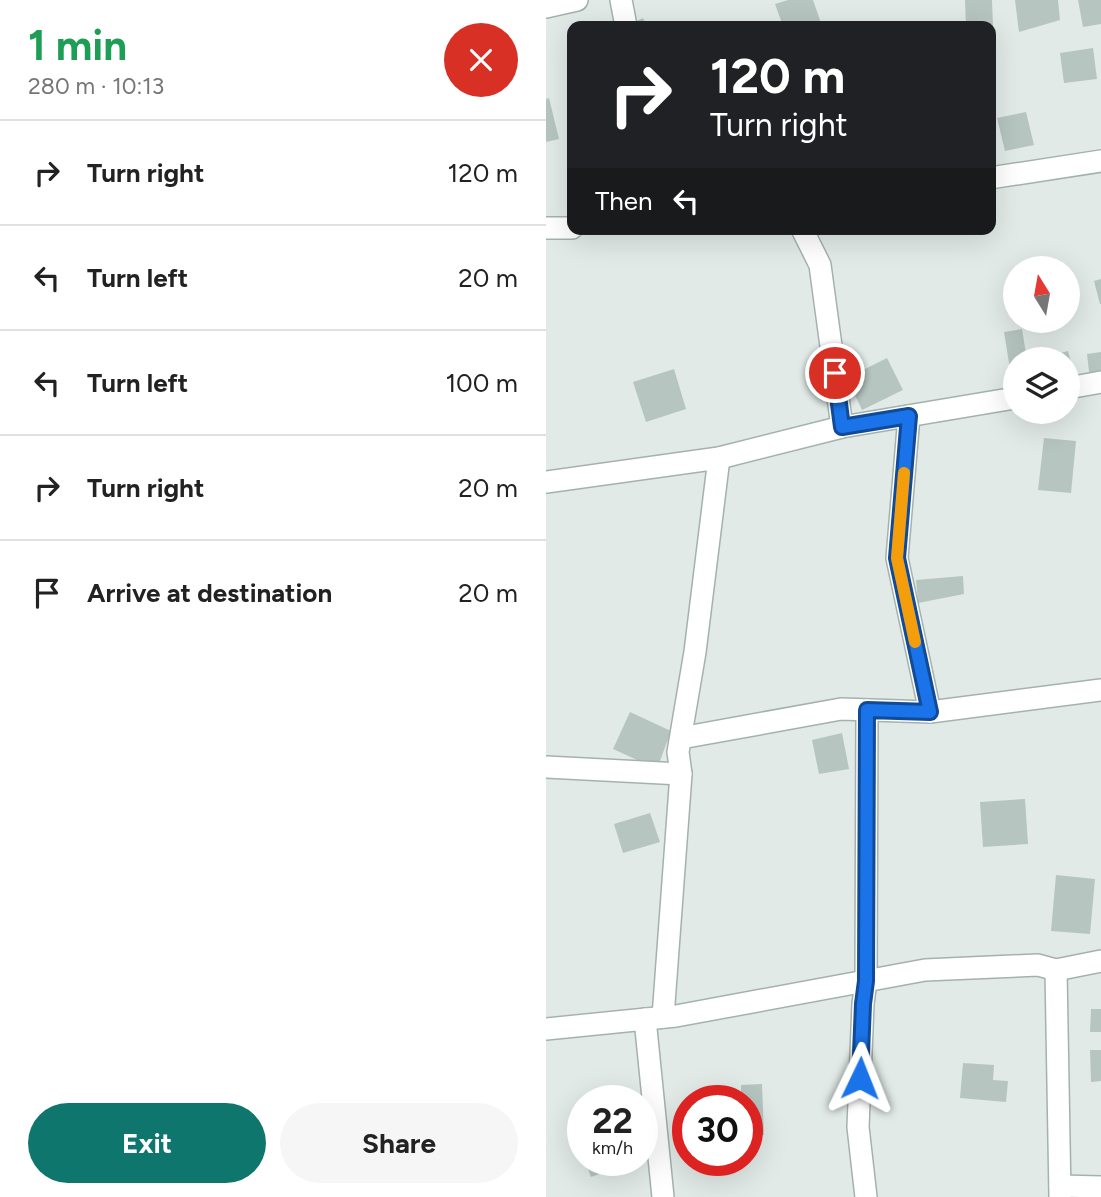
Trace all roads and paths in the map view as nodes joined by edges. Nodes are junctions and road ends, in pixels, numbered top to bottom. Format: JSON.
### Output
{"nodes":[{"id":1,"x":577,"y":0,"type":"edge"},
{"id":2,"x":621,"y":0,"type":"edge"},
{"id":3,"x":546,"y":6,"type":"edge"},
{"id":4,"x":625,"y":21,"type":"edge"},
{"id":5,"x":1101,"y":161,"type":"edge"},
{"id":6,"x":996,"y":177,"type":"edge"},
{"id":7,"x":546,"y":228,"type":"edge"},
{"id":8,"x":567,"y":228,"type":"edge"},
{"id":9,"x":805,"y":235,"type":"edge"},
{"id":10,"x":1101,"y":382,"type":"edge"},
{"id":11,"x":1080,"y":386,"type":"edge"},
{"id":12,"x":1003,"y":399,"type":"edge"},
{"id":13,"x":909,"y":416,"type":"junction"},
{"id":14,"x":842,"y":427,"type":"junction"},
{"id":15,"x":719,"y":458,"type":"junction"},
{"id":16,"x":546,"y":482,"type":"edge"},
{"id":17,"x":1101,"y":690,"type":"edge"},
{"id":18,"x":867,"y":710,"type":"junction"},
{"id":19,"x":930,"y":712,"type":"junction"},
{"id":20,"x":681,"y":738,"type":"junction"},
{"id":21,"x":546,"y":767,"type":"edge"},
{"id":22,"x":681,"y":774,"type":"junction"},
{"id":23,"x":1101,"y":961,"type":"edge"},
{"id":24,"x":1056,"y":970,"type":"junction"},
{"id":25,"x":866,"y":981,"type":"junction"},
{"id":26,"x":654,"y":1018,"type":"junction"},
{"id":27,"x":546,"y":1029,"type":"edge"},
{"id":28,"x":1101,"y":1187,"type":"edge"},
{"id":29,"x":1060,"y":1192,"type":"edge"},
{"id":30,"x":663,"y":1197,"type":"edge"},
{"id":31,"x":866,"y":1197,"type":"edge"}],
"edges":[{"from":1,"to":3,"type":"street"},
{"from":2,"to":4,"type":"street"},
{"from":5,"to":6,"type":"street"},
{"from":7,"to":8,"type":"street"},
{"from":9,"to":14,"type":"street"},
{"from":10,"to":11,"type":"street"},
{"from":12,"to":13,"type":"street"},
{"from":13,"to":14,"type":"street"},
{"from":13,"to":19,"type":"street"},
{"from":14,"to":15,"type":"street"},
{"from":15,"to":16,"type":"street"},
{"from":15,"to":20,"type":"street"},
{"from":17,"to":19,"type":"street"},
{"from":18,"to":19,"type":"street"},
{"from":18,"to":20,"type":"street"},
{"from":18,"to":25,"type":"street"},
{"from":20,"to":22,"type":"street"},
{"from":21,"to":22,"type":"street"},
{"from":22,"to":26,"type":"street"},
{"from":23,"to":24,"type":"street"},
{"from":24,"to":25,"type":"street"},
{"from":24,"to":29,"type":"street"},
{"from":25,"to":26,"type":"street"},
{"from":25,"to":31,"type":"street"},
{"from":26,"to":27,"type":"street"},
{"from":26,"to":30,"type":"street"},
{"from":28,"to":29,"type":"street"}]}
